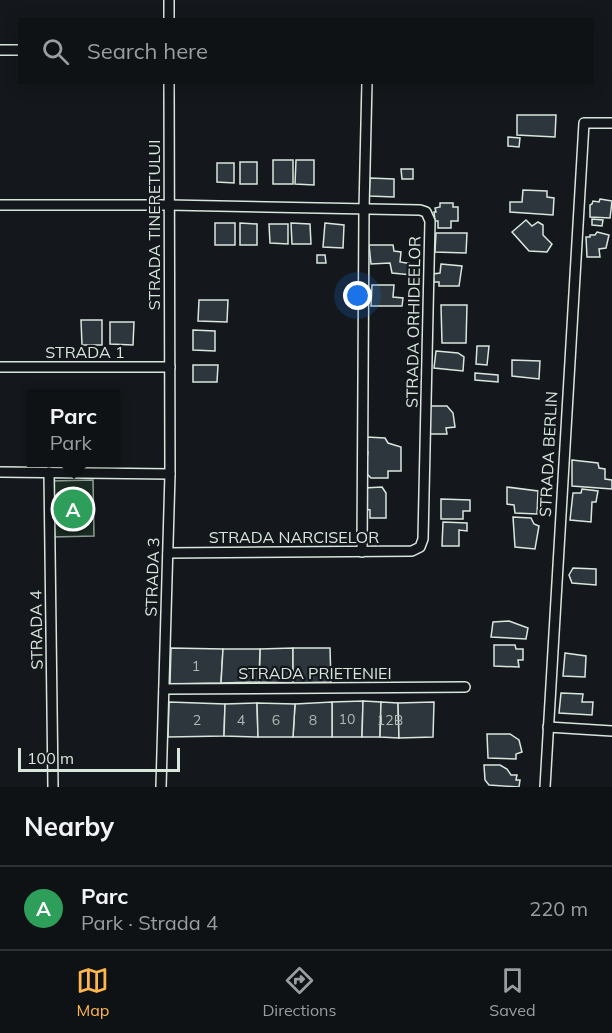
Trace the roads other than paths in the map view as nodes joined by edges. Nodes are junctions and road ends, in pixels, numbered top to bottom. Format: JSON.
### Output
{"nodes":[{"id":1,"x":169,"y":0,"type":"edge"},
{"id":2,"x":169,"y":18,"type":"edge"},
{"id":3,"x":0,"y":50,"type":"edge"},
{"id":4,"x":18,"y":50,"type":"edge"},
{"id":5,"x":169,"y":84,"type":"edge"},
{"id":6,"x":367,"y":84,"type":"edge"},
{"id":7,"x":612,"y":123,"type":"edge"},
{"id":8,"x":0,"y":205,"type":"edge"},
{"id":9,"x":169,"y":205,"type":"junction"},
{"id":10,"x":364,"y":209,"type":"junction"},
{"id":11,"x":0,"y":367,"type":"edge"},
{"id":12,"x":170,"y":367,"type":"junction"},
{"id":13,"x":0,"y":472,"type":"edge"},
{"id":14,"x":49,"y":472,"type":"junction"},
{"id":15,"x":170,"y":474,"type":"junction"},
{"id":16,"x":420,"y":547,"type":"joint"},
{"id":17,"x":362,"y":552,"type":"junction"},
{"id":18,"x":168,"y":553,"type":"junction"},
{"id":19,"x":465,"y":687,"type":"dead end"},
{"id":20,"x":164,"y":689,"type":"junction"},
{"id":21,"x":548,"y":727,"type":"junction"},
{"id":22,"x":612,"y":731,"type":"edge"},
{"id":23,"x":53,"y":787,"type":"edge"},
{"id":24,"x":161,"y":787,"type":"edge"},
{"id":25,"x":545,"y":787,"type":"edge"}],
"edges":[{"from":1,"to":2,"type":"street"},
{"from":3,"to":4,"type":"street"},
{"from":5,"to":9,"type":"street","name":"STRADA TINERETULUI"},
{"from":6,"to":10,"type":"street"},
{"from":7,"to":21,"type":"street","name":"STRADA BERLIN"},
{"from":8,"to":9,"type":"street","name":"STRADA ORHIDEELOR"},
{"from":9,"to":10,"type":"street","name":"STRADA ORHIDEELOR"},
{"from":9,"to":12,"type":"street","name":"STRADA TINERETULUI"},
{"from":10,"to":16,"type":"street","name":"STRADA ORHIDEELOR"},
{"from":10,"to":17,"type":"street"},
{"from":11,"to":12,"type":"street","name":"STRADA 1"},
{"from":12,"to":15,"type":"street","name":"STRADA 3"},
{"from":13,"to":14,"type":"street"},
{"from":14,"to":15,"type":"street"},
{"from":14,"to":23,"type":"street","name":"STRADA 4"},
{"from":15,"to":18,"type":"street","name":"STRADA 3"},
{"from":16,"to":17,"type":"street","name":"STRADA NARCISELOR"},
{"from":17,"to":18,"type":"street","name":"STRADA NARCISELOR"},
{"from":18,"to":20,"type":"street","name":"STRADA 3"},
{"from":19,"to":20,"type":"street","name":"STRADA PRIETENIEI"},
{"from":20,"to":24,"type":"street","name":"STRADA 3"},
{"from":21,"to":22,"type":"street"},
{"from":21,"to":25,"type":"street","name":"STRADA BERLIN"}]}
